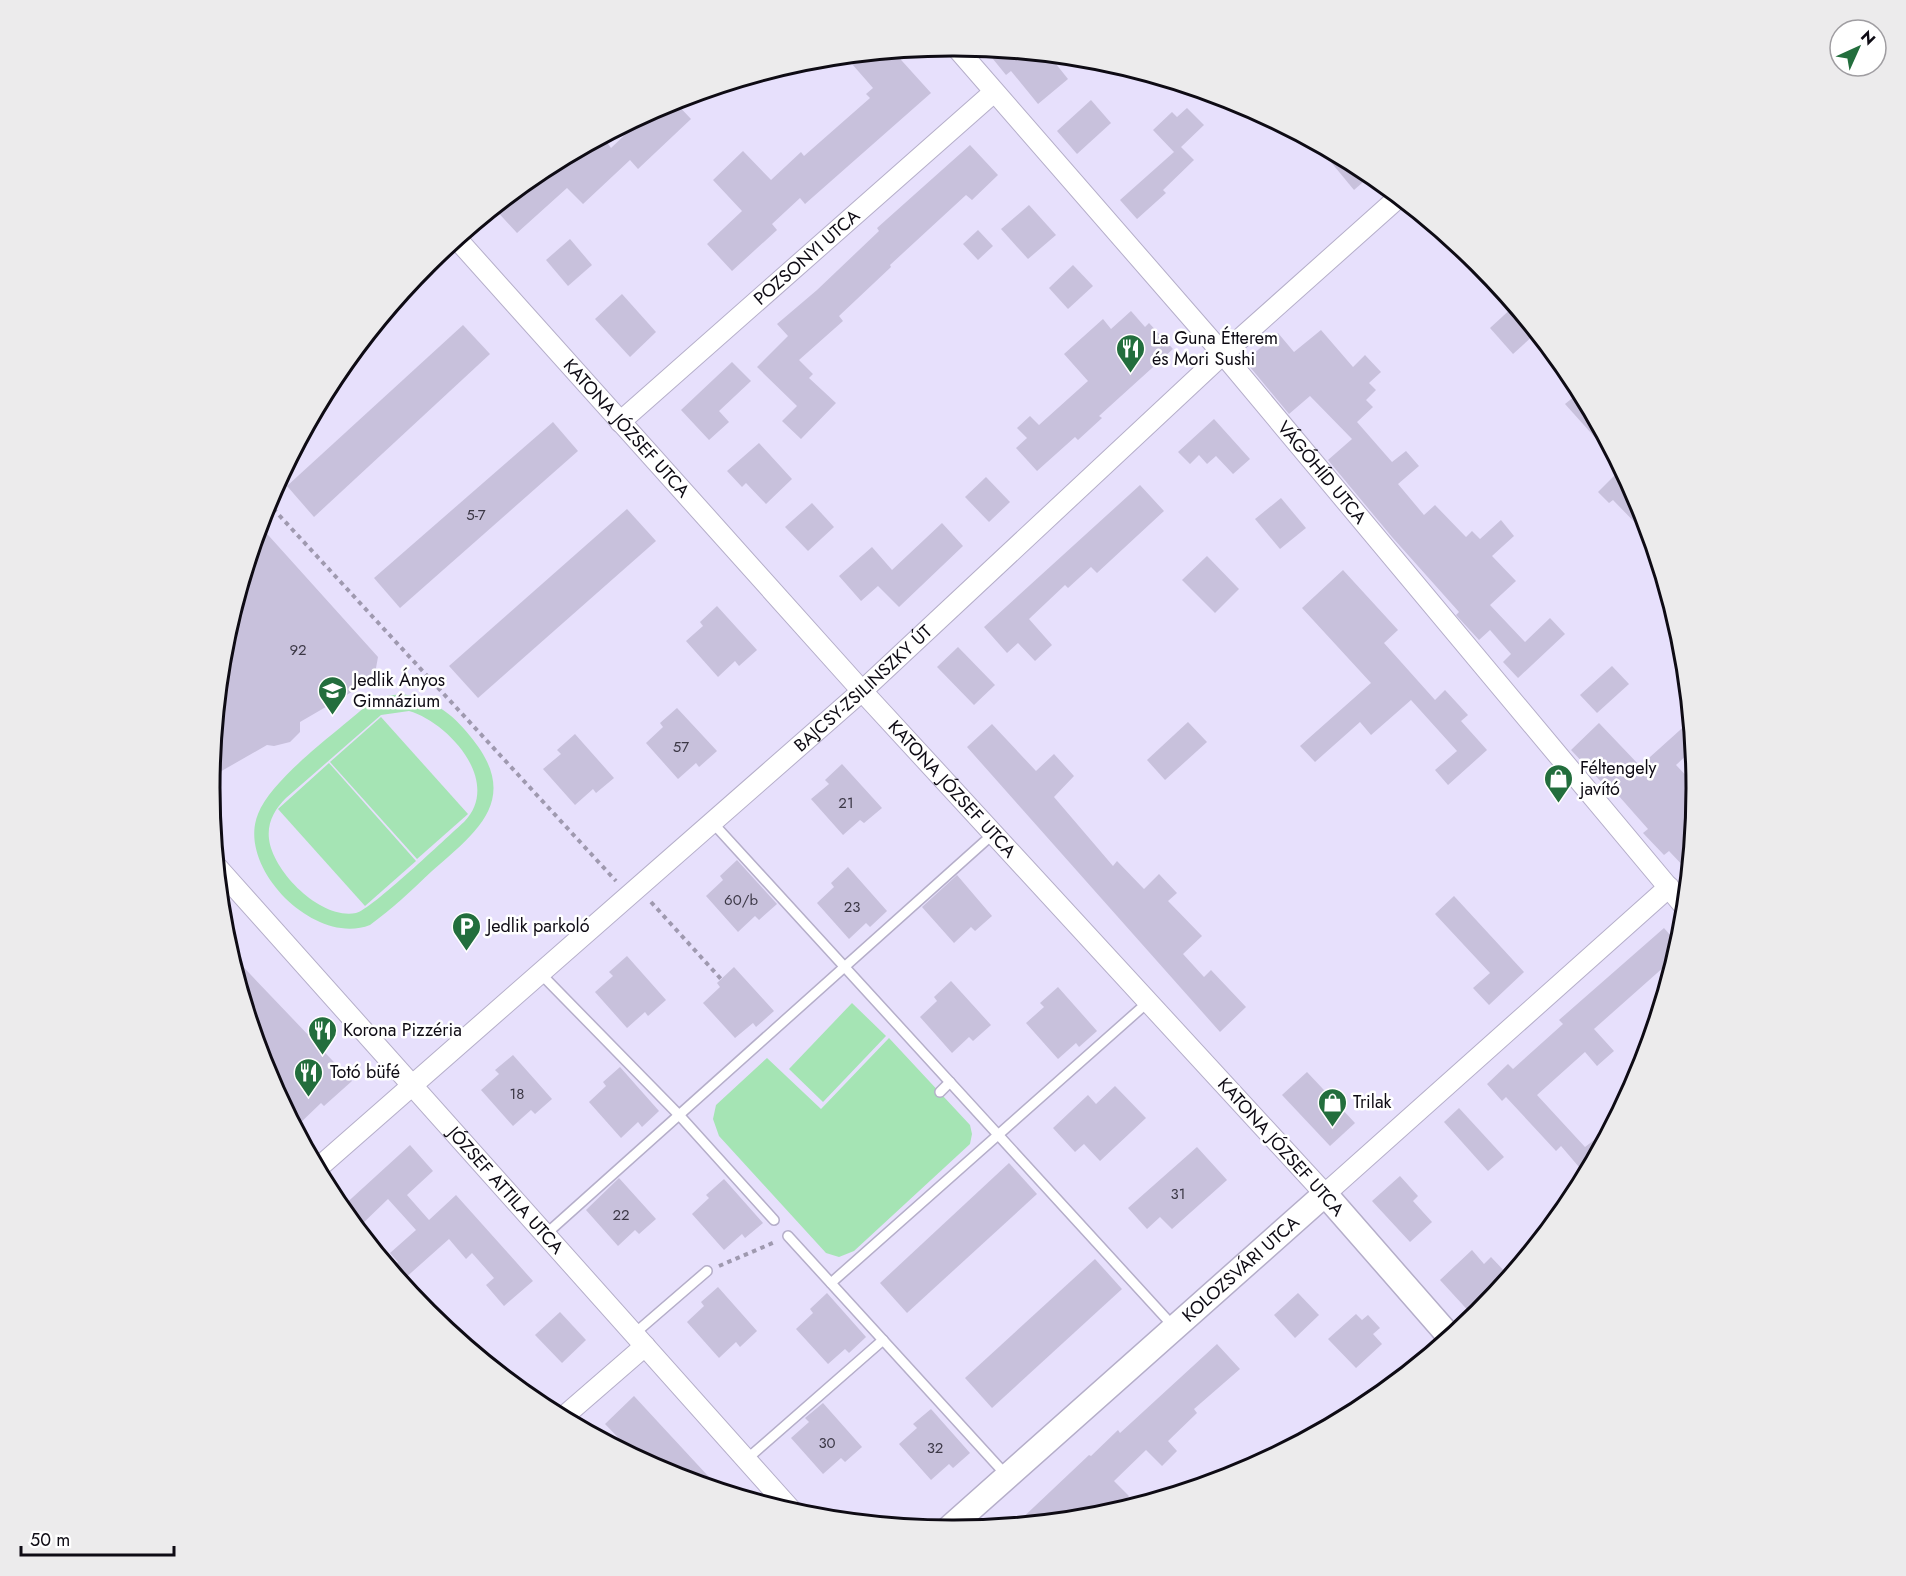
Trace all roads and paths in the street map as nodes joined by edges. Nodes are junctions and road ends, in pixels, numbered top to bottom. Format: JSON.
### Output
{"nodes":[{"id":1,"x":964,"y":56,"type":"edge"},
{"id":2,"x":994,"y":92,"type":"junction"},
{"id":3,"x":1392,"y":202,"type":"edge"},
{"id":4,"x":461,"y":245,"type":"edge"},
{"id":5,"x":1223,"y":354,"type":"junction"},
{"id":6,"x":620,"y":422,"type":"junction"},
{"id":7,"x":275,"y":511,"type":"edge"},
{"id":8,"x":862,"y":691,"type":"junction"},
{"id":9,"x":712,"y":822,"type":"junction"},
{"id":10,"x":993,"y":834,"type":"junction"},
{"id":11,"x":226,"y":877,"type":"edge"},
{"id":12,"x":1669,"y":887,"type":"junction"},
{"id":13,"x":633,"y":891,"type":"junction"},
{"id":14,"x":1677,"y":897,"type":"edge"},
{"id":15,"x":844,"y":968,"type":"junction"},
{"id":16,"x":540,"y":973,"type":"junction"},
{"id":17,"x":721,"y":979,"type":"dead end"},
{"id":18,"x":1148,"y":1002,"type":"junction"},
{"id":19,"x":950,"y":1082,"type":"junction"},
{"id":20,"x":411,"y":1086,"type":"junction"},
{"id":21,"x":940,"y":1092,"type":"dead end"},
{"id":22,"x":680,"y":1116,"type":"junction"},
{"id":23,"x":998,"y":1135,"type":"junction"},
{"id":24,"x":324,"y":1163,"type":"edge"},
{"id":25,"x":1325,"y":1194,"type":"junction"},
{"id":26,"x":774,"y":1220,"type":"dead end"},
{"id":27,"x":546,"y":1234,"type":"junction"},
{"id":28,"x":788,"y":1236,"type":"joint"},
{"id":29,"x":707,"y":1271,"type":"joint"},
{"id":30,"x":831,"y":1283,"type":"junction"},
{"id":31,"x":1174,"y":1328,"type":"junction"},
{"id":32,"x":1445,"y":1331,"type":"edge"},
{"id":33,"x":640,"y":1340,"type":"junction"},
{"id":34,"x":883,"y":1340,"type":"junction"},
{"id":35,"x":569,"y":1411,"type":"edge"},
{"id":36,"x":747,"y":1459,"type":"junction"},
{"id":37,"x":1008,"y":1477,"type":"junction"},
{"id":38,"x":783,"y":1500,"type":"edge"},
{"id":39,"x":959,"y":1520,"type":"edge"}],
"edges":[{"from":1,"to":2,"type":"street","name":"VÁGÓHÍD UTCA"},
{"from":2,"to":5,"type":"street","name":"VÁGÓHÍD UTCA"},
{"from":2,"to":6,"type":"street","name":"POZSONYI UTCA"},
{"from":3,"to":5,"type":"street","name":"BAJCSY-ZSILINSZKY ÚT"},
{"from":4,"to":6,"type":"street","name":"KATONA JÓZSEF UTCA"},
{"from":5,"to":8,"type":"street","name":"BAJCSY-ZSILINSZKY ÚT"},
{"from":5,"to":12,"type":"street","name":"VÁGÓHÍD UTCA"},
{"from":6,"to":8,"type":"street","name":"KATONA JÓZSEF UTCA"},
{"from":7,"to":13,"type":"path"},
{"from":8,"to":9,"type":"street","name":"BAJCSY-ZSILINSZKY ÚT"},
{"from":8,"to":10,"type":"street","name":"KATONA JÓZSEF UTCA"},
{"from":9,"to":13,"type":"street","name":"BAJCSY-ZSILINSZKY ÚT"},
{"from":9,"to":15,"type":"lane"},
{"from":10,"to":15,"type":"lane"},
{"from":10,"to":18,"type":"street","name":"KATONA JÓZSEF UTCA"},
{"from":11,"to":20,"type":"street","name":"JÓZSEF ATTILA UTCA"},
{"from":12,"to":14,"type":"street","name":"VÁGÓHÍD UTCA"},
{"from":12,"to":25,"type":"street","name":"KOLOZSVÁRI UTCA"},
{"from":13,"to":16,"type":"street","name":"BAJCSY-ZSILINSZKY ÚT"},
{"from":13,"to":17,"type":"path"},
{"from":15,"to":19,"type":"lane"},
{"from":15,"to":22,"type":"lane"},
{"from":16,"to":20,"type":"street","name":"BAJCSY-ZSILINSZKY ÚT"},
{"from":16,"to":22,"type":"lane"},
{"from":18,"to":23,"type":"lane"},
{"from":18,"to":25,"type":"street","name":"KATONA JÓZSEF UTCA"},
{"from":19,"to":21,"type":"lane"},
{"from":19,"to":23,"type":"lane"},
{"from":20,"to":24,"type":"street","name":"BAJCSY-ZSILINSZKY ÚT"},
{"from":20,"to":27,"type":"street","name":"JÓZSEF ATTILA UTCA"},
{"from":22,"to":26,"type":"lane"},
{"from":22,"to":27,"type":"lane"},
{"from":23,"to":30,"type":"lane"},
{"from":23,"to":31,"type":"lane"},
{"from":25,"to":31,"type":"street","name":"KOLOZSVÁRI UTCA"},
{"from":25,"to":32,"type":"street","name":"KATONA JÓZSEF UTCA"},
{"from":27,"to":33,"type":"street","name":"JÓZSEF ATTILA UTCA"},
{"from":28,"to":29,"type":"path"},
{"from":28,"to":30,"type":"lane"},
{"from":29,"to":33,"type":"lane"},
{"from":30,"to":34,"type":"lane"},
{"from":31,"to":37,"type":"street","name":"KOLOZSVÁRI UTCA"},
{"from":33,"to":35,"type":"street"},
{"from":33,"to":36,"type":"street","name":"JÓZSEF ATTILA UTCA"},
{"from":34,"to":36,"type":"lane"},
{"from":34,"to":37,"type":"lane"},
{"from":36,"to":38,"type":"street","name":"JÓZSEF ATTILA UTCA"},
{"from":37,"to":39,"type":"street","name":"KOLOZSVÁRI UTCA"}]}
